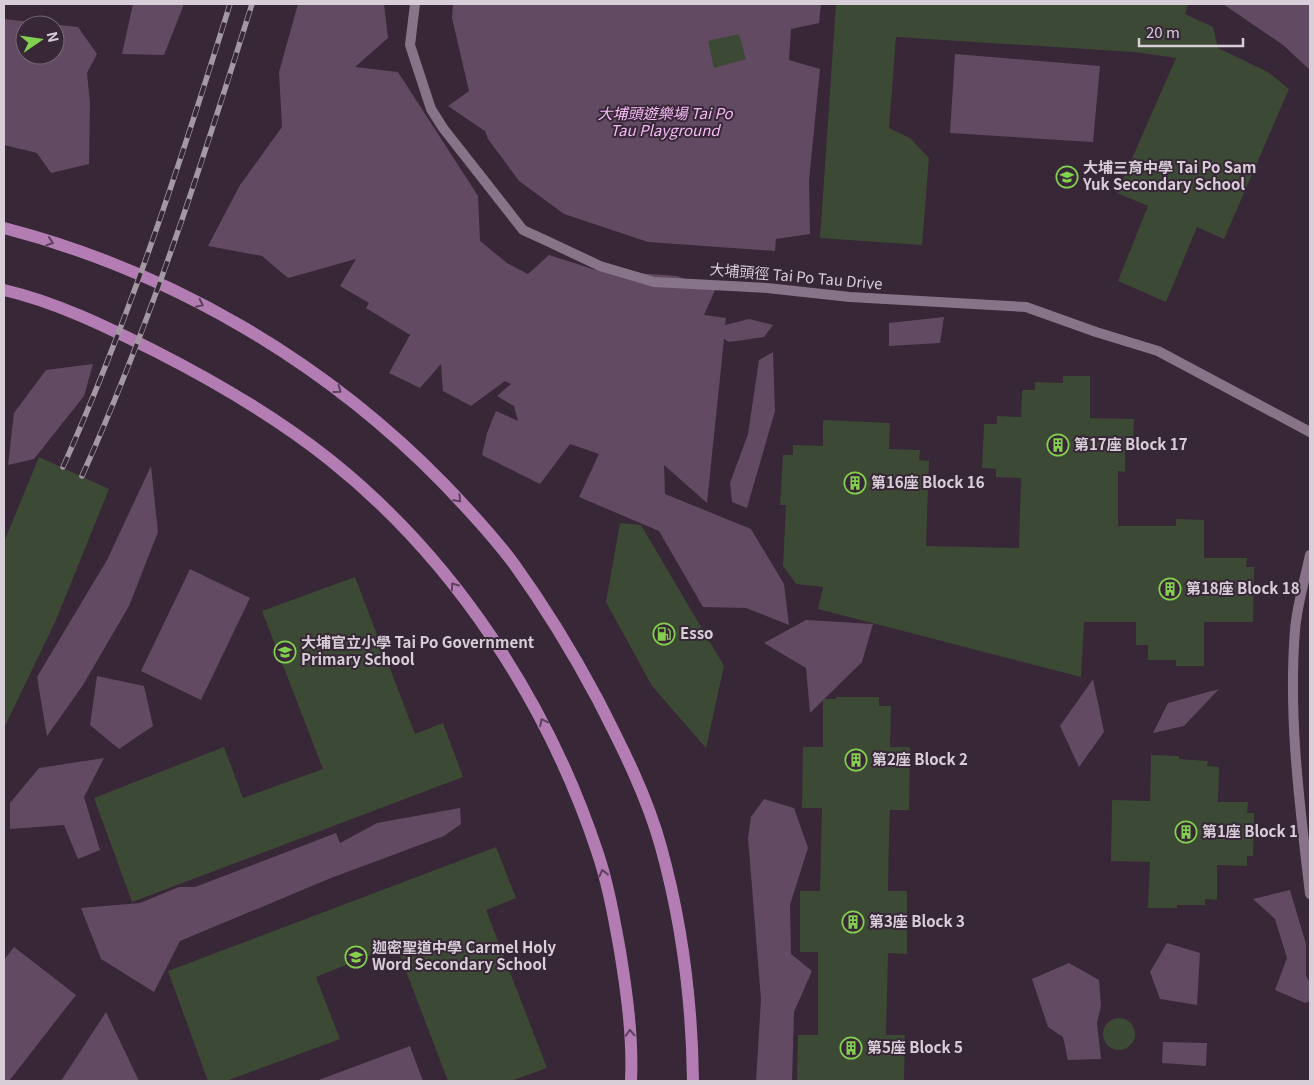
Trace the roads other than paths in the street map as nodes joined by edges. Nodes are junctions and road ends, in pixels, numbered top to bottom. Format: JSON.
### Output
{"nodes":[{"id":1,"x":415,"y":4,"type":"edge"},
{"id":2,"x":4,"y":228,"type":"edge"},
{"id":3,"x":4,"y":290,"type":"edge"},
{"id":4,"x":1310,"y":432,"type":"edge"},
{"id":5,"x":1310,"y":555,"type":"edge"},
{"id":6,"x":1310,"y":894,"type":"edge"},
{"id":7,"x":631,"y":1081,"type":"edge"},
{"id":8,"x":693,"y":1081,"type":"edge"}],
"edges":[{"from":1,"to":4,"type":"street","name":"大埔頭徑 Tai Po Tau Drive"},
{"from":2,"to":8,"type":"main road","one_way":true},
{"from":7,"to":3,"type":"main road","one_way":true},
{"from":5,"to":6,"type":"street"}]}
